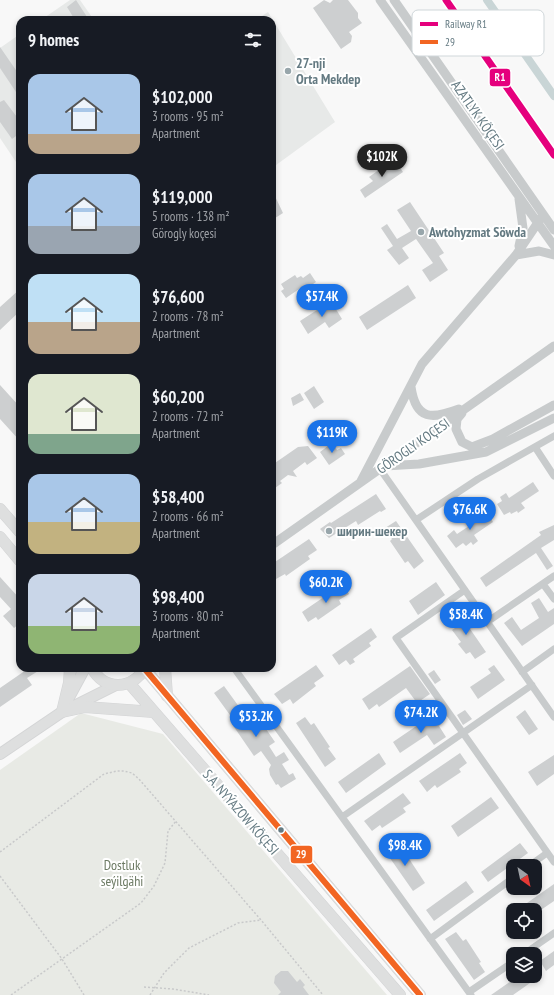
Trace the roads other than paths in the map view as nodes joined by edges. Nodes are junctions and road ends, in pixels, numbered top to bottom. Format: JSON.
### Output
{"nodes":[{"id":1,"x":380,"y":0,"type":"edge"},
{"id":2,"x":394,"y":0,"type":"edge"},
{"id":3,"x":412,"y":26,"type":"edge"},
{"id":4,"x":412,"y":46,"type":"edge"},
{"id":5,"x":419,"y":56,"type":"edge"},
{"id":6,"x":433,"y":56,"type":"edge"},
{"id":7,"x":519,"y":198,"type":"junction"},
{"id":8,"x":543,"y":215,"type":"junction"},
{"id":9,"x":536,"y":222,"type":"junction"},
{"id":10,"x":554,"y":230,"type":"edge"},
{"id":11,"x":554,"y":246,"type":"edge"},
{"id":12,"x":516,"y":255,"type":"junction"},
{"id":13,"x":554,"y":255,"type":"edge"},
{"id":14,"x":554,"y":346,"type":"edge"},
{"id":15,"x":411,"y":387,"type":"junction"},
{"id":16,"x":472,"y":404,"type":"junction"},
{"id":17,"x":554,"y":406,"type":"edge"},
{"id":18,"x":554,"y":418,"type":"edge"},
{"id":19,"x":554,"y":436,"type":"edge"},
{"id":20,"x":535,"y":447,"type":"junction"},
{"id":21,"x":382,"y":467,"type":"junction"},
{"id":22,"x":554,"y":476,"type":"edge"},
{"id":23,"x":361,"y":482,"type":"junction"},
{"id":24,"x":0,"y":509,"type":"edge"},
{"id":25,"x":416,"y":520,"type":"junction"},
{"id":26,"x":16,"y":527,"type":"edge"},
{"id":27,"x":0,"y":537,"type":"edge"},
{"id":28,"x":276,"y":542,"type":"edge"},
{"id":29,"x":16,"y":555,"type":"edge"},
{"id":30,"x":554,"y":576,"type":"edge"},
{"id":31,"x":543,"y":584,"type":"junction"},
{"id":32,"x":465,"y":590,"type":"junction"},
{"id":33,"x":554,"y":599,"type":"edge"},
{"id":34,"x":487,"y":622,"type":"junction"},
{"id":35,"x":554,"y":649,"type":"edge"},
{"id":36,"x":70,"y":672,"type":"edge"},
{"id":37,"x":83,"y":672,"type":"edge"},
{"id":38,"x":94,"y":672,"type":"edge"},
{"id":39,"x":142,"y":672,"type":"edge"},
{"id":40,"x":147,"y":672,"type":"edge"},
{"id":41,"x":165,"y":672,"type":"edge"},
{"id":42,"x":237,"y":672,"type":"edge"},
{"id":43,"x":522,"y":672,"type":"junction"},
{"id":44,"x":130,"y":683,"type":"junction"},
{"id":45,"x":532,"y":685,"type":"junction"},
{"id":46,"x":114,"y":686,"type":"junction"},
{"id":47,"x":167,"y":696,"type":"junction"},
{"id":48,"x":62,"y":712,"type":"junction"},
{"id":49,"x":154,"y":712,"type":"junction"},
{"id":50,"x":554,"y":717,"type":"edge"},
{"id":51,"x":463,"y":733,"type":"junction"},
{"id":52,"x":0,"y":754,"type":"edge"},
{"id":53,"x":342,"y":817,"type":"junction"},
{"id":54,"x":547,"y":852,"type":"junction"},
{"id":55,"x":538,"y":859,"type":"edge"},
{"id":56,"x":554,"y":862,"type":"edge"},
{"id":57,"x":506,"y":883,"type":"edge"},
{"id":58,"x":554,"y":933,"type":"edge"},
{"id":59,"x":430,"y":938,"type":"junction"},
{"id":60,"x":534,"y":947,"type":"edge"},
{"id":61,"x":506,"y":967,"type":"edge"},
{"id":62,"x":470,"y":993,"type":"edge"},
{"id":63,"x":400,"y":995,"type":"edge"},
{"id":64,"x":420,"y":995,"type":"edge"}],
"edges":[{"from":1,"to":4,"type":"street","name":"AZATLYK KÖÇESI"},
{"from":2,"to":3,"type":"street","name":"AZATLYK KÖÇESI"},
{"from":5,"to":7,"type":"street","name":"AZATLYK KÖÇESI"},
{"from":6,"to":8,"type":"street","name":"AZATLYK KÖÇESI"},
{"from":7,"to":9,"type":"street","name":"AZATLYK KÖÇESI"},
{"from":7,"to":12,"type":"street"},
{"from":8,"to":9,"type":"street"},
{"from":8,"to":10,"type":"street","name":"AZATLYK KÖÇESI"},
{"from":9,"to":11,"type":"street","name":"AZATLYK KÖÇESI"},
{"from":9,"to":12,"type":"street"},
{"from":12,"to":13,"type":"street"},
{"from":12,"to":15,"type":"street"},
{"from":14,"to":16,"type":"street","name":"GÖROGLY KOÇESI"},
{"from":15,"to":16,"type":"street"},
{"from":15,"to":23,"type":"street"},
{"from":16,"to":17,"type":"street"},
{"from":16,"to":21,"type":"street","name":"GÖROGLY KOÇESI"},
{"from":18,"to":21,"type":"street"},
{"from":19,"to":20,"type":"street"},
{"from":20,"to":22,"type":"street"},
{"from":20,"to":25,"type":"street"},
{"from":21,"to":23,"type":"street","name":"GÖROGLY KOÇESI"},
{"from":21,"to":25,"type":"street"},
{"from":23,"to":28,"type":"street","name":"GÖROGLY KOÇESI"},
{"from":24,"to":26,"type":"main road"},
{"from":25,"to":32,"type":"street"},
{"from":27,"to":29,"type":"main road"},
{"from":30,"to":31,"type":"street"},
{"from":31,"to":33,"type":"street"},
{"from":31,"to":34,"type":"street"},
{"from":32,"to":34,"type":"street"},
{"from":32,"to":51,"type":"street"},
{"from":34,"to":43,"type":"street"},
{"from":35,"to":43,"type":"street"},
{"from":36,"to":48,"type":"main road"},
{"from":37,"to":48,"type":"main road"},
{"from":38,"to":46,"type":"main road"},
{"from":39,"to":44,"type":"main road"},
{"from":40,"to":47,"type":"main road","name":"S.A. NYÝAZOW KÖÇESI"},
{"from":41,"to":47,"type":"main road"},
{"from":42,"to":53,"type":"street"},
{"from":43,"to":45,"type":"street"},
{"from":44,"to":46,"type":"main road"},
{"from":44,"to":49,"type":"main road","name":"S.A. NYÝAZOW KÖÇESI"},
{"from":45,"to":50,"type":"street"},
{"from":45,"to":51,"type":"street"},
{"from":46,"to":48,"type":"main road"},
{"from":47,"to":64,"type":"main road","name":"S.A. NYÝAZOW KÖÇESI"},
{"from":48,"to":49,"type":"main road"},
{"from":48,"to":52,"type":"main road"},
{"from":49,"to":63,"type":"main road","name":"S.A. NYÝAZOW KÖÇESI"},
{"from":51,"to":53,"type":"street"},
{"from":51,"to":54,"type":"street"},
{"from":53,"to":59,"type":"street"},
{"from":54,"to":55,"type":"street"},
{"from":54,"to":56,"type":"street"},
{"from":57,"to":59,"type":"street"},
{"from":58,"to":60,"type":"street"},
{"from":59,"to":62,"type":"street"},
{"from":61,"to":62,"type":"street"}]}
